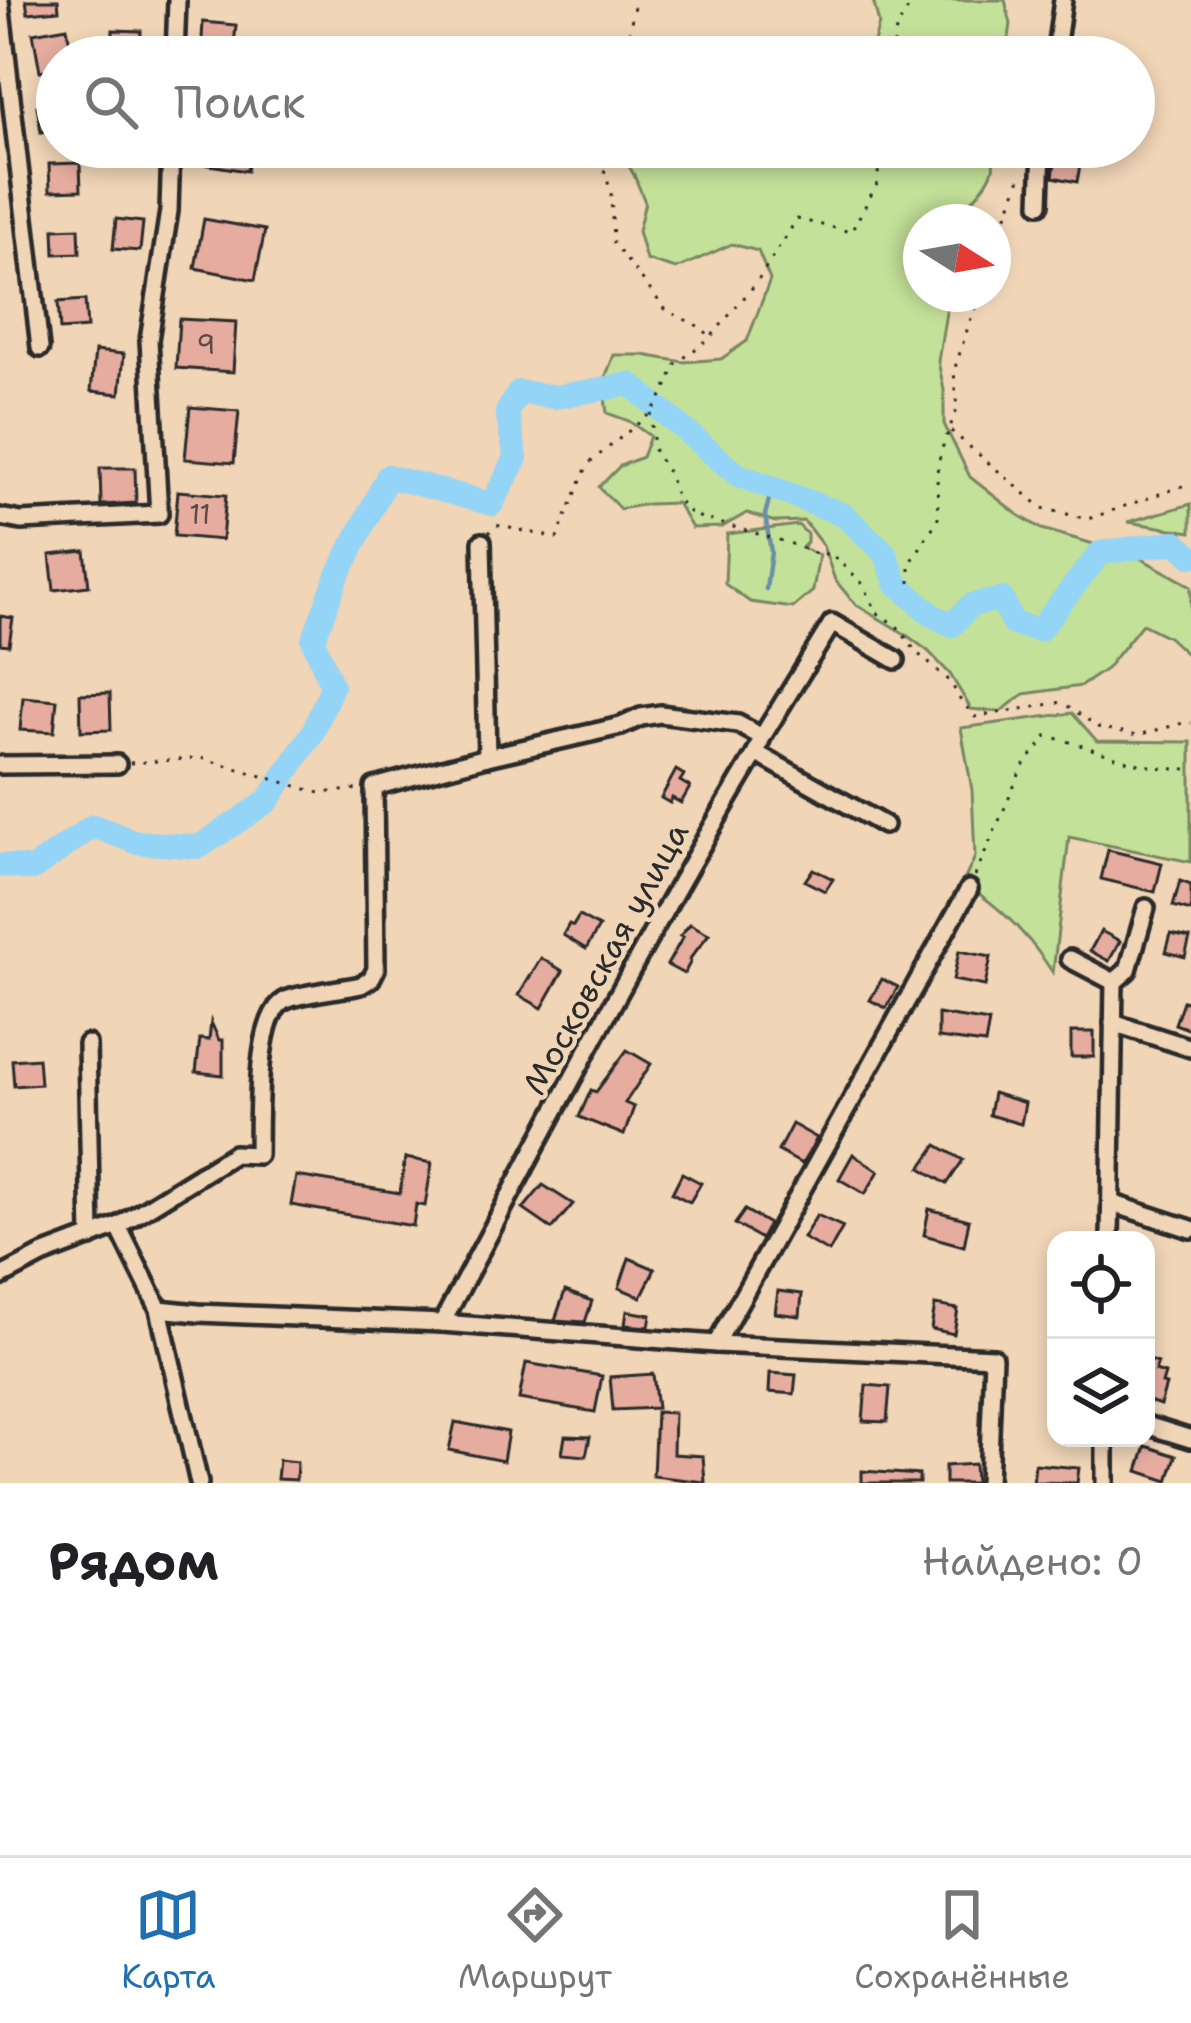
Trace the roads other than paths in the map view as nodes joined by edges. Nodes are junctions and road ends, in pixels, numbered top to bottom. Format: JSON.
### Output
{"nodes":[{"id":1,"x":177,"y":0,"type":"edge"},
{"id":2,"x":1063,"y":0,"type":"edge"},
{"id":3,"x":0,"y":2,"type":"edge"},
{"id":4,"x":176,"y":36,"type":"edge"},
{"id":5,"x":1058,"y":36,"type":"edge"},
{"id":6,"x":170,"y":168,"type":"edge"},
{"id":7,"x":1039,"y":168,"type":"edge"},
{"id":8,"x":1040,"y":204,"type":"dead end"},
{"id":9,"x":40,"y":348,"type":"dead end"},
{"id":10,"x":0,"y":517,"type":"edge"},
{"id":11,"x":482,"y":542,"type":"road end"},
{"id":12,"x":896,"y":660,"type":"dead end"},
{"id":13,"x":759,"y":745,"type":"junction"},
{"id":14,"x":487,"y":757,"type":"junction"},
{"id":15,"x":117,"y":764,"type":"road end"},
{"id":16,"x":0,"y":765,"type":"edge"},
{"id":17,"x":884,"y":825,"type":"dead end"},
{"id":18,"x":969,"y":889,"type":"road end"},
{"id":19,"x":1146,"y":908,"type":"dead end"},
{"id":20,"x":1070,"y":959,"type":"dead end"},
{"id":21,"x":1114,"y":982,"type":"junction"},
{"id":22,"x":1113,"y":1023,"type":"junction"},
{"id":23,"x":87,"y":1044,"type":"dead end"},
{"id":24,"x":1191,"y":1048,"type":"edge"},
{"id":25,"x":1111,"y":1203,"type":"junction"},
{"id":26,"x":118,"y":1226,"type":"junction"},
{"id":27,"x":1191,"y":1229,"type":"edge"},
{"id":28,"x":1110,"y":1231,"type":"edge"},
{"id":29,"x":91,"y":1237,"type":"junction"},
{"id":30,"x":0,"y":1277,"type":"edge"},
{"id":31,"x":159,"y":1309,"type":"junction"},
{"id":32,"x":442,"y":1323,"type":"junction"},
{"id":33,"x":716,"y":1344,"type":"junction"},
{"id":34,"x":1155,"y":1428,"type":"edge"},
{"id":35,"x":1191,"y":1439,"type":"edge"},
{"id":36,"x":1105,"y":1447,"type":"edge"},
{"id":37,"x":199,"y":1483,"type":"edge"},
{"id":38,"x":988,"y":1483,"type":"edge"},
{"id":39,"x":1105,"y":1483,"type":"edge"}],
"edges":[{"from":1,"to":4,"type":"street"},
{"from":2,"to":5,"type":"street"},
{"from":3,"to":9,"type":"street"},
{"from":6,"to":10,"type":"street"},
{"from":7,"to":8,"type":"street"},
{"from":11,"to":14,"type":"street"},
{"from":12,"to":13,"type":"street","name":"Московская улица"},
{"from":13,"to":14,"type":"street"},
{"from":13,"to":17,"type":"street"},
{"from":13,"to":32,"type":"street","name":"Московская улица"},
{"from":14,"to":26,"type":"street"},
{"from":15,"to":16,"type":"street"},
{"from":18,"to":33,"type":"street"},
{"from":19,"to":21,"type":"street"},
{"from":20,"to":21,"type":"street"},
{"from":21,"to":22,"type":"street"},
{"from":22,"to":24,"type":"street"},
{"from":22,"to":25,"type":"street"},
{"from":23,"to":29,"type":"street"},
{"from":25,"to":27,"type":"street"},
{"from":25,"to":28,"type":"street"},
{"from":26,"to":29,"type":"street"},
{"from":26,"to":31,"type":"street"},
{"from":29,"to":30,"type":"street"},
{"from":31,"to":32,"type":"street"},
{"from":31,"to":37,"type":"street"},
{"from":32,"to":33,"type":"street"},
{"from":33,"to":38,"type":"street"},
{"from":34,"to":35,"type":"street"},
{"from":36,"to":39,"type":"street"}]}
